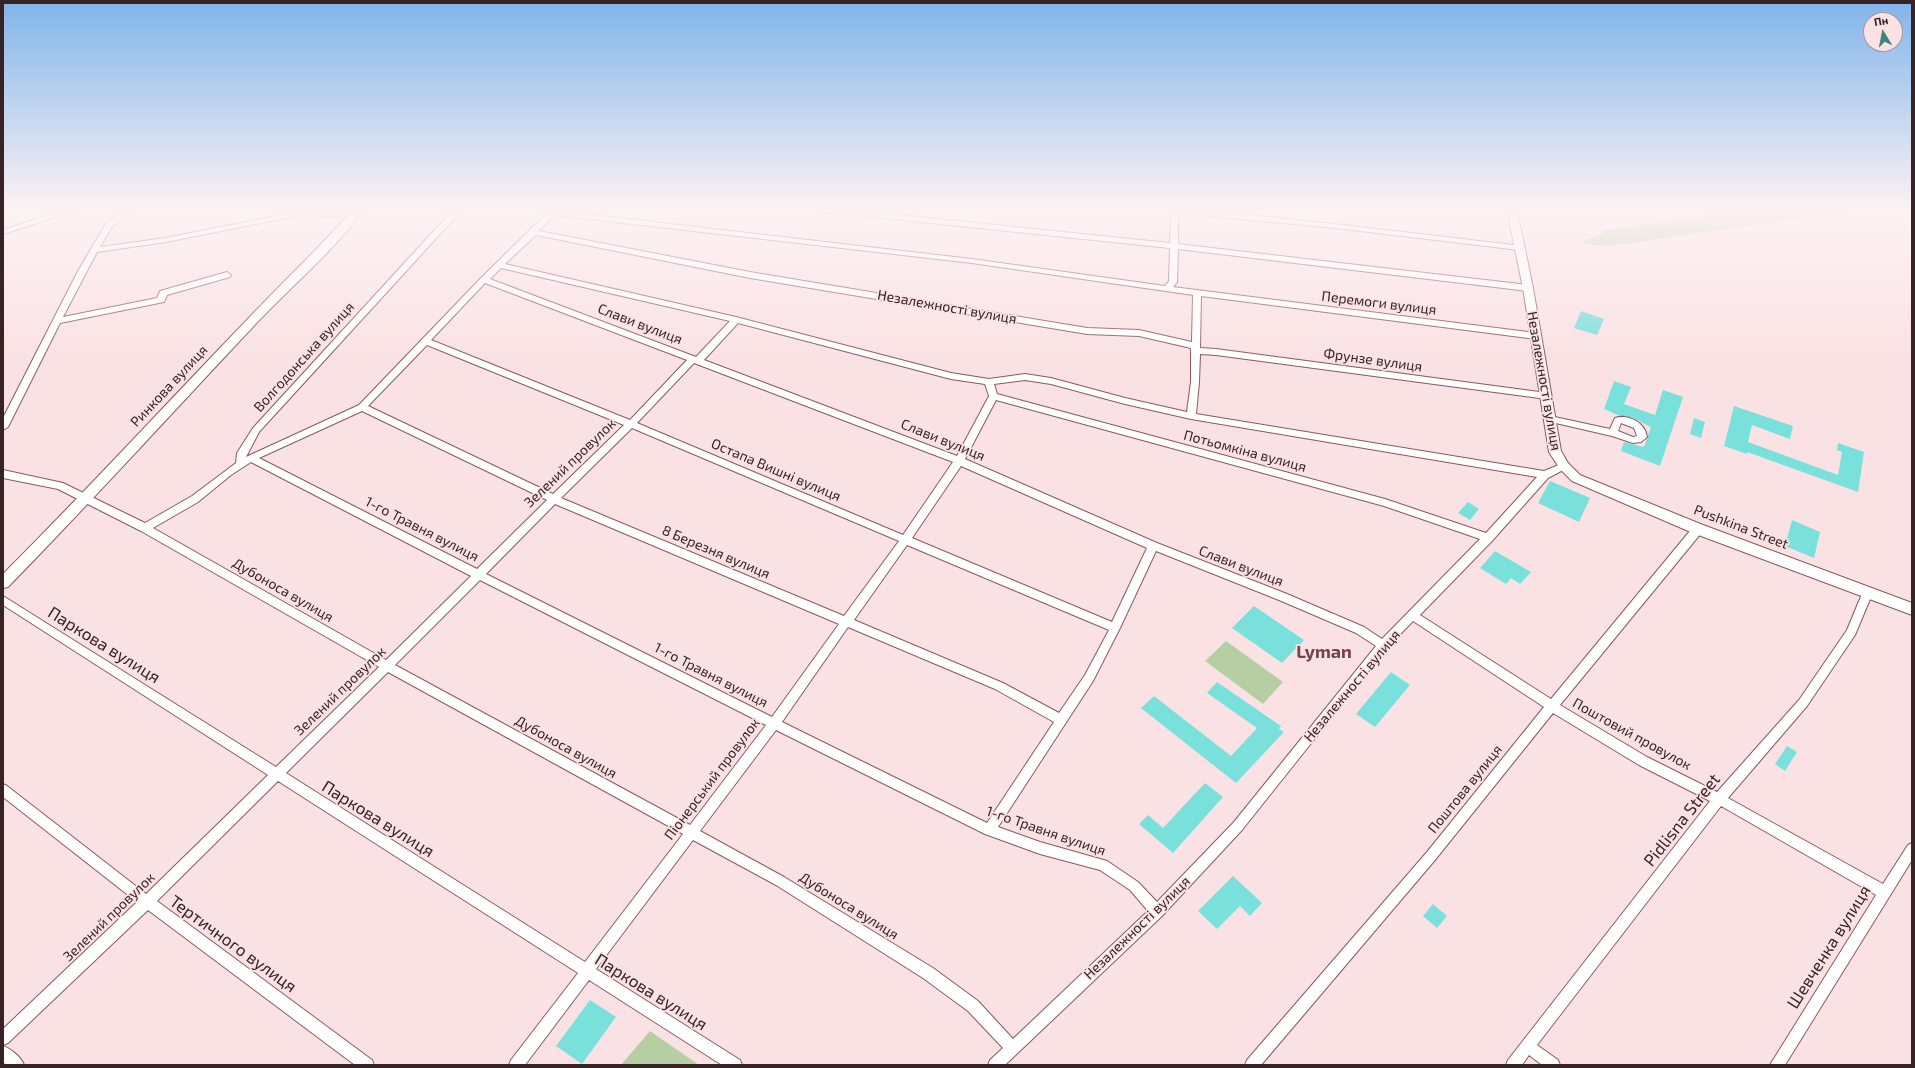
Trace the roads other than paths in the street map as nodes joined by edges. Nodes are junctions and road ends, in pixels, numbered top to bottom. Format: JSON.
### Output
{"nodes":[{"id":1,"x":90,"y":260,"type":"edge"},
{"id":2,"x":313,"y":260,"type":"edge"},
{"id":3,"x":412,"y":260,"type":"edge"},
{"id":4,"x":504,"y":260,"type":"edge"},
{"id":5,"x":674,"y":260,"type":"edge"},
{"id":6,"x":962,"y":260,"type":"edge"},
{"id":7,"x":1174,"y":260,"type":"edge"},
{"id":8,"x":1291,"y":260,"type":"edge"},
{"id":9,"x":1522,"y":260,"type":"edge"},
{"id":10,"x":499,"y":265,"type":"junction"},
{"id":11,"x":227,"y":275,"type":"dead end"},
{"id":12,"x":484,"y":280,"type":"junction"},
{"id":13,"x":1167,"y":288,"type":"junction"},
{"id":14,"x":1528,"y":288,"type":"junction"},
{"id":15,"x":1197,"y":293,"type":"junction"},
{"id":16,"x":736,"y":320,"type":"junction"},
{"id":17,"x":56,"y":321,"type":"junction"},
{"id":18,"x":1536,"y":336,"type":"junction"},
{"id":19,"x":425,"y":341,"type":"junction"},
{"id":20,"x":1195,"y":349,"type":"junction"},
{"id":21,"x":696,"y":360,"type":"junction"},
{"id":22,"x":989,"y":382,"type":"junction"},
{"id":23,"x":993,"y":396,"type":"junction"},
{"id":24,"x":1547,"y":396,"type":"junction"},
{"id":25,"x":362,"y":407,"type":"junction"},
{"id":26,"x":7,"y":410,"type":"edge"},
{"id":27,"x":1191,"y":416,"type":"junction"},
{"id":28,"x":1550,"y":419,"type":"junction"},
{"id":29,"x":631,"y":424,"type":"junction"},
{"id":30,"x":3,"y":427,"type":"edge"},
{"id":31,"x":1613,"y":433,"type":"dead end"},
{"id":32,"x":251,"y":458,"type":"junction"},
{"id":33,"x":959,"y":461,"type":"junction"},
{"id":34,"x":1564,"y":466,"type":"junction"},
{"id":35,"x":228,"y":473,"type":"junction"},
{"id":36,"x":3,"y":474,"type":"edge"},
{"id":37,"x":1545,"y":475,"type":"junction"},
{"id":38,"x":573,"y":480,"type":"junction"},
{"id":39,"x":531,"y":488,"type":"junction"},
{"id":40,"x":87,"y":498,"type":"junction"},
{"id":41,"x":554,"y":499,"type":"junction"},
{"id":42,"x":576,"y":508,"type":"junction"},
{"id":43,"x":536,"y":517,"type":"junction"},
{"id":44,"x":145,"y":528,"type":"junction"},
{"id":45,"x":1698,"y":529,"type":"junction"},
{"id":46,"x":1488,"y":538,"type":"junction"},
{"id":47,"x":906,"y":539,"type":"junction"},
{"id":48,"x":1153,"y":546,"type":"junction"},
{"id":49,"x":479,"y":575,"type":"junction"},
{"id":50,"x":3,"y":583,"type":"edge"},
{"id":51,"x":1868,"y":592,"type":"junction"},
{"id":52,"x":3,"y":600,"type":"edge"},
{"id":53,"x":1912,"y":609,"type":"edge"},
{"id":54,"x":1413,"y":616,"type":"junction"},
{"id":55,"x":846,"y":622,"type":"junction"},
{"id":56,"x":1115,"y":628,"type":"junction"},
{"id":57,"x":1383,"y":645,"type":"junction"},
{"id":58,"x":387,"y":666,"type":"junction"},
{"id":59,"x":1552,"y":706,"type":"junction"},
{"id":60,"x":1061,"y":720,"type":"junction"},
{"id":61,"x":774,"y":723,"type":"junction"},
{"id":62,"x":276,"y":774,"type":"junction"},
{"id":63,"x":3,"y":790,"type":"edge"},
{"id":64,"x":1719,"y":799,"type":"junction"},
{"id":65,"x":989,"y":830,"type":"junction"},
{"id":66,"x":690,"y":832,"type":"junction"},
{"id":67,"x":1912,"y":849,"type":"edge"},
{"id":68,"x":1908,"y":863,"type":"edge"},
{"id":69,"x":1884,"y":892,"type":"junction"},
{"id":70,"x":147,"y":902,"type":"junction"},
{"id":71,"x":1157,"y":911,"type":"junction"},
{"id":72,"x":586,"y":971,"type":"junction"},
{"id":73,"x":3,"y":1038,"type":"edge"},
{"id":74,"x":1528,"y":1046,"type":"junction"},
{"id":75,"x":1012,"y":1048,"type":"junction"},
{"id":76,"x":3,"y":1053,"type":"edge"},
{"id":77,"x":17,"y":1065,"type":"edge"},
{"id":78,"x":367,"y":1065,"type":"edge"},
{"id":79,"x":516,"y":1065,"type":"edge"},
{"id":80,"x":735,"y":1065,"type":"edge"},
{"id":81,"x":995,"y":1065,"type":"edge"},
{"id":82,"x":1252,"y":1065,"type":"edge"},
{"id":83,"x":1513,"y":1065,"type":"edge"},
{"id":84,"x":1553,"y":1065,"type":"edge"},
{"id":85,"x":1777,"y":1065,"type":"edge"}],
"edges":[{"from":1,"to":17,"type":"street"},
{"from":2,"to":40,"type":"main road","name":"Ринкова вулиця"},
{"from":3,"to":35,"type":"street","name":"Волгодонська вулиця"},
{"from":4,"to":10,"type":"street"},
{"from":5,"to":20,"type":"street","name":"Незалежності вулиця"},
{"from":6,"to":13,"type":"street","name":"Перемоги вулиця"},
{"from":7,"to":13,"type":"street"},
{"from":8,"to":14,"type":"street"},
{"from":9,"to":14,"type":"main road","name":"Незалежності вулиця"},
{"from":10,"to":12,"type":"street"},
{"from":10,"to":16,"type":"street"},
{"from":11,"to":17,"type":"street"},
{"from":12,"to":19,"type":"street"},
{"from":12,"to":21,"type":"street","name":"Слави вулиця"},
{"from":13,"to":15,"type":"street","name":"Перемоги вулиця"},
{"from":14,"to":18,"type":"main road","name":"Незалежності вулиця"},
{"from":15,"to":18,"type":"street","name":"Перемоги вулиця"},
{"from":15,"to":20,"type":"street"},
{"from":16,"to":21,"type":"street","name":"Зелений провулок"},
{"from":16,"to":22,"type":"street"},
{"from":17,"to":26,"type":"street"},
{"from":18,"to":24,"type":"main road","name":"Незалежності вулиця"},
{"from":19,"to":25,"type":"street"},
{"from":19,"to":29,"type":"street","name":"Остапа Вишні вулиця"},
{"from":20,"to":24,"type":"street","name":"Фрунзе вулиця"},
{"from":20,"to":27,"type":"street"},
{"from":21,"to":29,"type":"street","name":"Зелений провулок"},
{"from":21,"to":33,"type":"street","name":"Слави вулиця"},
{"from":22,"to":23,"type":"street"},
{"from":22,"to":27,"type":"street"},
{"from":23,"to":33,"type":"street","name":"Піонерський провулок"},
{"from":23,"to":46,"type":"street","name":"Потьомкіна вулиця"},
{"from":24,"to":28,"type":"main road","name":"Незалежності вулиця"},
{"from":25,"to":32,"type":"street"},
{"from":25,"to":39,"type":"street","name":"8 Березня вулиця"},
{"from":26,"to":30,"type":"street"},
{"from":27,"to":37,"type":"street"},
{"from":28,"to":31,"type":"street"},
{"from":28,"to":34,"type":"main road","name":"Незалежності вулиця"},
{"from":29,"to":38,"type":"street","name":"Зелений провулок"},
{"from":29,"to":47,"type":"street","name":"Остапа Вишні вулиця"},
{"from":32,"to":35,"type":"street"},
{"from":32,"to":49,"type":"street","name":"1-го Травня вулиця"},
{"from":33,"to":47,"type":"street","name":"Піонерський провулок"},
{"from":33,"to":48,"type":"street","name":"Слави вулиця"},
{"from":34,"to":37,"type":"street","name":"Незалежності вулиця"},
{"from":34,"to":45,"type":"main road","name":"Pushkina Street"},
{"from":35,"to":44,"type":"street"},
{"from":36,"to":40,"type":"street","name":"Дубоноса вулиця"},
{"from":37,"to":46,"type":"street","name":"Незалежності вулиця"},
{"from":38,"to":41,"type":"street","name":"Зелений провулок"},
{"from":38,"to":42,"type":"street"},
{"from":39,"to":41,"type":"street","name":"8 Березня вулиця"},
{"from":39,"to":43,"type":"street"},
{"from":40,"to":44,"type":"street","name":"Дубоноса вулиця"},
{"from":40,"to":50,"type":"main road","name":"Ринкова вулиця"},
{"from":41,"to":42,"type":"street","name":"8 Березня вулиця"},
{"from":41,"to":43,"type":"street","name":"Зелений провулок"},
{"from":42,"to":55,"type":"street","name":"8 Березня вулиця"},
{"from":43,"to":49,"type":"street","name":"Зелений провулок"},
{"from":44,"to":58,"type":"street","name":"Дубоноса вулиця"},
{"from":45,"to":51,"type":"main road","name":"Pushkina Street"},
{"from":45,"to":59,"type":"street","name":"Поштова вулиця"},
{"from":46,"to":54,"type":"street","name":"Незалежності вулиця"},
{"from":47,"to":55,"type":"street","name":"Піонерський провулок"},
{"from":47,"to":56,"type":"street","name":"Остапа Вишні вулиця"},
{"from":48,"to":56,"type":"street"},
{"from":48,"to":57,"type":"street","name":"Слави вулиця"},
{"from":49,"to":58,"type":"street","name":"Зелений провулок"},
{"from":49,"to":61,"type":"street","name":"1-го Травня вулиця"},
{"from":51,"to":53,"type":"main road","name":"Pushkina Street"},
{"from":51,"to":64,"type":"street","name":"Pidlisna Street"},
{"from":52,"to":62,"type":"street","name":"Паркова вулиця"},
{"from":54,"to":57,"type":"street","name":"Незалежності вулиця"},
{"from":54,"to":59,"type":"street","name":"Поштовий провулок"},
{"from":55,"to":60,"type":"street","name":"8 Березня вулиця"},
{"from":55,"to":61,"type":"street","name":"Піонерський провулок"},
{"from":56,"to":60,"type":"street"},
{"from":57,"to":71,"type":"street","name":"Незалежності вулиця"},
{"from":58,"to":62,"type":"street","name":"Зелений провулок"},
{"from":58,"to":66,"type":"street","name":"Дубоноса вулиця"},
{"from":59,"to":64,"type":"street","name":"Поштовий провулок"},
{"from":59,"to":82,"type":"street","name":"Поштова вулиця"},
{"from":60,"to":65,"type":"street"},
{"from":61,"to":65,"type":"street","name":"1-го Травня вулиця"},
{"from":61,"to":66,"type":"street","name":"Піонерський провулок"},
{"from":62,"to":70,"type":"street","name":"Зелений провулок"},
{"from":62,"to":72,"type":"street","name":"Паркова вулиця"},
{"from":63,"to":70,"type":"street","name":"Тертичного вулиця"},
{"from":64,"to":69,"type":"street","name":"Поштовий провулок"},
{"from":64,"to":74,"type":"street","name":"Pidlisna Street"},
{"from":65,"to":71,"type":"street","name":"1-го Травня вулиця"},
{"from":66,"to":72,"type":"street","name":"Піонерський провулок"},
{"from":66,"to":75,"type":"street","name":"Дубоноса вулиця"},
{"from":67,"to":68,"type":"street","name":"Шевченка вулиця"},
{"from":68,"to":69,"type":"street","name":"Шевченка вулиця"},
{"from":69,"to":85,"type":"street","name":"Шевченка вулиця"},
{"from":70,"to":73,"type":"street","name":"Зелений провулок"},
{"from":70,"to":78,"type":"street","name":"Тертичного вулиця"},
{"from":71,"to":75,"type":"street","name":"Незалежності вулиця"},
{"from":72,"to":79,"type":"street","name":"Піонерський провулок"},
{"from":72,"to":80,"type":"street","name":"Паркова вулиця"},
{"from":74,"to":83,"type":"street","name":"Pidlisna Street"},
{"from":74,"to":84,"type":"street"},
{"from":75,"to":81,"type":"street","name":"Незалежності вулиця"},
{"from":76,"to":77,"type":"street"}]}
